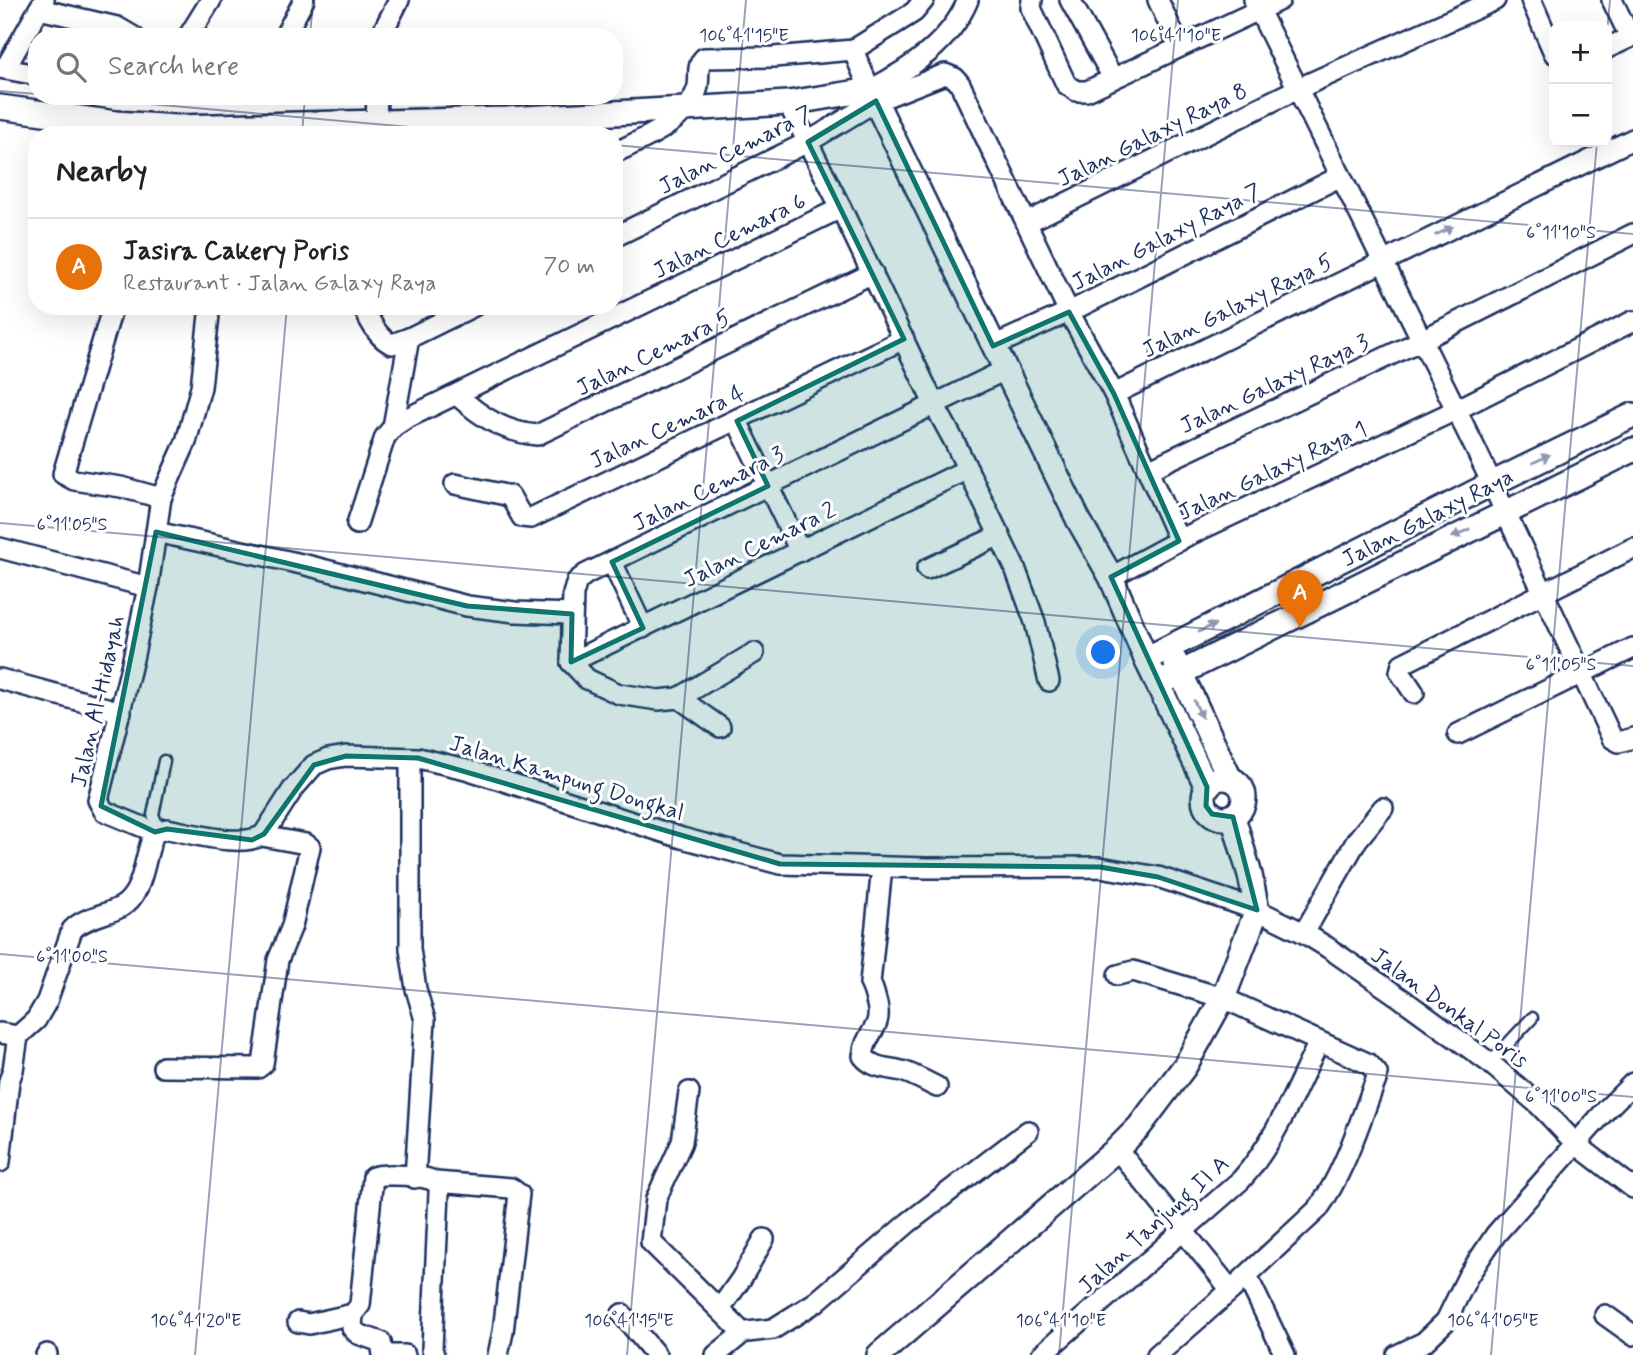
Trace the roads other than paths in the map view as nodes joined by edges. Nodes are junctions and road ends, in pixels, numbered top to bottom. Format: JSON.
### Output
{"nodes":[{"id":1,"x":211,"y":0,"type":"edge"},
{"id":2,"x":304,"y":0,"type":"edge"},
{"id":3,"x":399,"y":0,"type":"edge"},
{"id":4,"x":924,"y":0,"type":"edge"},
{"id":5,"x":968,"y":0,"type":"edge"},
{"id":6,"x":1032,"y":0,"type":"edge"},
{"id":7,"x":1070,"y":0,"type":"edge"},
{"id":8,"x":1158,"y":0,"type":"edge"},
{"id":9,"x":1280,"y":0,"type":"edge"},
{"id":10,"x":1495,"y":0,"type":"edge"},
{"id":11,"x":1531,"y":0,"type":"edge"},
{"id":12,"x":1612,"y":0,"type":"edge"},
{"id":13,"x":41,"y":4,"type":"edge"},
{"id":14,"x":1256,"y":5,"type":"edge"},
{"id":15,"x":119,"y":28,"type":"edge"},
{"id":16,"x":194,"y":28,"type":"edge"},
{"id":17,"x":289,"y":28,"type":"edge"},
{"id":18,"x":385,"y":28,"type":"edge"},
{"id":19,"x":1632,"y":36,"type":"edge"},
{"id":20,"x":1549,"y":41,"type":"edge"},
{"id":21,"x":1179,"y":46,"type":"junction"},
{"id":22,"x":1612,"y":46,"type":"edge"},
{"id":23,"x":855,"y":57,"type":"junction"},
{"id":24,"x":3,"y":69,"type":"edge"},
{"id":25,"x":28,"y":73,"type":"edge"},
{"id":26,"x":1113,"y":78,"type":"junction"},
{"id":27,"x":1297,"y":89,"type":"junction"},
{"id":28,"x":870,"y":91,"type":"junction"},
{"id":29,"x":788,"y":103,"type":"junction"},
{"id":30,"x":0,"y":107,"type":"edge"},
{"id":31,"x":685,"y":109,"type":"junction"},
{"id":32,"x":377,"y":110,"type":"edge"},
{"id":33,"x":507,"y":119,"type":"junction"},
{"id":34,"x":138,"y":126,"type":"edge"},
{"id":35,"x":224,"y":126,"type":"edge"},
{"id":36,"x":494,"y":126,"type":"edge"},
{"id":37,"x":1633,"y":139,"type":"edge"},
{"id":38,"x":808,"y":142,"type":"junction"},
{"id":39,"x":623,"y":149,"type":"edge"},
{"id":40,"x":1595,"y":149,"type":"edge"},
{"id":41,"x":1341,"y":176,"type":"junction"},
{"id":42,"x":841,"y":208,"type":"junction"},
{"id":43,"x":1028,"y":222,"type":"junction"},
{"id":44,"x":623,"y":233,"type":"edge"},
{"id":45,"x":1633,"y":234,"type":"edge"},
{"id":46,"x":1382,"y":260,"type":"junction"},
{"id":47,"x":873,"y":273,"type":"junction"},
{"id":48,"x":1069,"y":312,"type":"junction"},
{"id":49,"x":623,"y":314,"type":"edge"},
{"id":50,"x":110,"y":315,"type":"edge"},
{"id":51,"x":210,"y":315,"type":"edge"},
{"id":52,"x":367,"y":315,"type":"edge"},
{"id":53,"x":456,"y":315,"type":"edge"},
{"id":54,"x":621,"y":315,"type":"edge"},
{"id":55,"x":1633,"y":321,"type":"edge"},
{"id":56,"x":409,"y":338,"type":"junction"},
{"id":57,"x":904,"y":339,"type":"junction"},
{"id":58,"x":1422,"y":340,"type":"junction"},
{"id":59,"x":1003,"y":341,"type":"junction"},
{"id":60,"x":1005,"y":370,"type":"junction"},
{"id":61,"x":1114,"y":394,"type":"junction"},
{"id":62,"x":457,"y":395,"type":"junction"},
{"id":63,"x":935,"y":406,"type":"junction"},
{"id":64,"x":1456,"y":410,"type":"junction"},
{"id":65,"x":1633,"y":415,"type":"edge"},
{"id":66,"x":737,"y":421,"type":"junction"},
{"id":67,"x":393,"y":427,"type":"junction"},
{"id":68,"x":1633,"y":450,"type":"edge"},
{"id":69,"x":968,"y":469,"type":"junction"},
{"id":70,"x":1148,"y":470,"type":"junction"},
{"id":71,"x":455,"y":484,"type":"dead end"},
{"id":72,"x":1491,"y":484,"type":"junction"},
{"id":73,"x":768,"y":486,"type":"junction"},
{"id":74,"x":161,"y":498,"type":"junction"},
{"id":75,"x":1504,"y":512,"type":"junction"},
{"id":76,"x":357,"y":524,"type":"dead end"},
{"id":77,"x":156,"y":532,"type":"junction"},
{"id":78,"x":999,"y":535,"type":"junction"},
{"id":79,"x":1180,"y":541,"type":"junction"},
{"id":80,"x":0,"y":548,"type":"edge"},
{"id":81,"x":1633,"y":548,"type":"edge"},
{"id":82,"x":800,"y":551,"type":"junction"},
{"id":83,"x":612,"y":562,"type":"junction"},
{"id":84,"x":927,"y":569,"type":"dead end"},
{"id":85,"x":1111,"y":577,"type":"junction"},
{"id":86,"x":148,"y":587,"type":"junction"},
{"id":87,"x":1542,"y":593,"type":"junction"},
{"id":88,"x":572,"y":614,"type":"junction"},
{"id":89,"x":1132,"y":622,"type":"junction"},
{"id":90,"x":643,"y":628,"type":"junction"},
{"id":91,"x":1168,"y":648,"type":"junction"},
{"id":92,"x":1633,"y":648,"type":"edge"},
{"id":93,"x":754,"y":653,"type":"dead end"},
{"id":94,"x":1146,"y":659,"type":"junction"},
{"id":95,"x":571,"y":662,"type":"junction"},
{"id":96,"x":1181,"y":673,"type":"junction"},
{"id":97,"x":1581,"y":673,"type":"junction"},
{"id":98,"x":0,"y":679,"type":"edge"},
{"id":99,"x":1049,"y":681,"type":"dead end"},
{"id":100,"x":1158,"y":684,"type":"junction"},
{"id":101,"x":1414,"y":693,"type":"dead end"},
{"id":102,"x":679,"y":698,"type":"junction"},
{"id":103,"x":121,"y":712,"type":"junction"},
{"id":104,"x":720,"y":727,"type":"dead end"},
{"id":105,"x":1458,"y":734,"type":"dead end"},
{"id":106,"x":1633,"y":738,"type":"edge"},
{"id":107,"x":410,"y":758,"type":"junction"},
{"id":108,"x":164,"y":761,"type":"dead end"},
{"id":109,"x":1230,"y":779,"type":"junction"},
{"id":110,"x":1207,"y":787,"type":"junction"},
{"id":111,"x":1384,"y":808,"type":"dead end"},
{"id":112,"x":1233,"y":817,"type":"junction"},
{"id":113,"x":158,"y":831,"type":"junction"},
{"id":114,"x":262,"y":836,"type":"junction"},
{"id":115,"x":882,"y":867,"type":"junction"},
{"id":116,"x":1257,"y":910,"type":"junction"},
{"id":117,"x":1304,"y":933,"type":"junction"},
{"id":118,"x":1118,"y":975,"type":"dead end"},
{"id":119,"x":1223,"y":998,"type":"junction"},
{"id":120,"x":1532,"y":1018,"type":"dead end"},
{"id":121,"x":9,"y":1035,"type":"edge"},
{"id":122,"x":1320,"y":1042,"type":"junction"},
{"id":123,"x":1490,"y":1063,"type":"junction"},
{"id":124,"x":163,"y":1067,"type":"dead end"},
{"id":125,"x":1633,"y":1083,"type":"edge"},
{"id":126,"x":937,"y":1087,"type":"dead end"},
{"id":127,"x":689,"y":1092,"type":"dead end"},
{"id":128,"x":1028,"y":1131,"type":"dead end"},
{"id":129,"x":1577,"y":1145,"type":"junction"},
{"id":130,"x":1117,"y":1149,"type":"junction"},
{"id":131,"x":0,"y":1161,"type":"edge"},
{"id":132,"x":415,"y":1178,"type":"junction"},
{"id":133,"x":436,"y":1182,"type":"junction"},
{"id":134,"x":1633,"y":1188,"type":"edge"},
{"id":135,"x":1184,"y":1231,"type":"junction"},
{"id":136,"x":764,"y":1239,"type":"dead end"},
{"id":137,"x":1247,"y":1276,"type":"junction"},
{"id":138,"x":1231,"y":1290,"type":"junction"},
{"id":139,"x":720,"y":1309,"type":"junction"},
{"id":140,"x":353,"y":1314,"type":"junction"},
{"id":141,"x":622,"y":1314,"type":"dead end"},
{"id":142,"x":1605,"y":1315,"type":"dead end"},
{"id":143,"x":298,"y":1322,"type":"dead end"},
{"id":144,"x":739,"y":1333,"type":"junction"},
{"id":145,"x":1633,"y":1335,"type":"edge"},
{"id":146,"x":1283,"y":1354,"type":"edge"},
{"id":147,"x":384,"y":1355,"type":"edge"},
{"id":148,"x":405,"y":1355,"type":"edge"},
{"id":149,"x":434,"y":1355,"type":"edge"},
{"id":150,"x":498,"y":1355,"type":"edge"},
{"id":151,"x":656,"y":1355,"type":"edge"},
{"id":152,"x":716,"y":1355,"type":"edge"},
{"id":153,"x":879,"y":1355,"type":"edge"},
{"id":154,"x":1041,"y":1355,"type":"edge"},
{"id":155,"x":1157,"y":1355,"type":"edge"},
{"id":156,"x":1397,"y":1355,"type":"edge"}],
"edges":[{"from":1,"to":16,"type":"street"},
{"from":2,"to":17,"type":"street"},
{"from":3,"to":18,"type":"street"},
{"from":4,"to":23,"type":"street"},
{"from":5,"to":28,"type":"street"},
{"from":6,"to":26,"type":"street"},
{"from":7,"to":26,"type":"street"},
{"from":8,"to":21,"type":"street"},
{"from":9,"to":14,"type":"street"},
{"from":10,"to":27,"type":"street","name":"Jalan Galaxy Raya 8"},
{"from":11,"to":20,"type":"street"},
{"from":12,"to":19,"type":"street"},
{"from":13,"to":15,"type":"street"},
{"from":13,"to":24,"type":"street"},
{"from":14,"to":21,"type":"street"},
{"from":14,"to":27,"type":"street"},
{"from":19,"to":22,"type":"street"},
{"from":21,"to":26,"type":"street"},
{"from":23,"to":28,"type":"street"},
{"from":23,"to":31,"type":"street"},
{"from":24,"to":25,"type":"street"},
{"from":27,"to":41,"type":"street"},
{"from":27,"to":43,"type":"street","name":"Jalan Galaxy Raya 8"},
{"from":28,"to":29,"type":"street"},
{"from":28,"to":38,"type":"street","name":"Jalan Cemara 7"},
{"from":28,"to":43,"type":"street"},
{"from":28,"to":59,"type":"street"},
{"from":29,"to":31,"type":"street"},
{"from":29,"to":38,"type":"street"},
{"from":30,"to":34,"type":"street"},
{"from":31,"to":33,"type":"street"},
{"from":31,"to":39,"type":"street"},
{"from":32,"to":33,"type":"street"},
{"from":32,"to":35,"type":"street"},
{"from":33,"to":36,"type":"street"},
{"from":37,"to":40,"type":"street","name":"Jalan Galaxy Raya 5"},
{"from":38,"to":42,"type":"street"},
{"from":38,"to":44,"type":"street","name":"Jalan Cemara 7"},
{"from":46,"to":40,"type":"street","name":"Jalan Galaxy Raya 5","one_way":true},
{"from":41,"to":46,"type":"street"},
{"from":41,"to":48,"type":"street","name":"Jalan Galaxy Raya 7"},
{"from":42,"to":47,"type":"street"},
{"from":42,"to":49,"type":"street","name":"Jalan Cemara 6"},
{"from":43,"to":48,"type":"street"},
{"from":45,"to":58,"type":"street","name":"Jalan Galaxy Raya 3"},
{"from":46,"to":58,"type":"street"},
{"from":46,"to":61,"type":"street","name":"Jalan Galaxy Raya 5"},
{"from":47,"to":57,"type":"street"},
{"from":47,"to":62,"type":"street","name":"Jalan Cemara 5"},
{"from":48,"to":59,"type":"street","name":"Jalan Galaxy Raya 7"},
{"from":48,"to":61,"type":"street"},
{"from":50,"to":74,"type":"street"},
{"from":51,"to":74,"type":"street","name":"Jalan Al-Hidayah"},
{"from":52,"to":56,"type":"street"},
{"from":53,"to":56,"type":"street"},
{"from":54,"to":62,"type":"street","name":"Jalan Cemara 6"},
{"from":55,"to":64,"type":"street","name":"Jalan Galaxy Raya 1"},
{"from":56,"to":67,"type":"street"},
{"from":57,"to":63,"type":"street"},
{"from":57,"to":66,"type":"street","name":"Jalan Cemara 4"},
{"from":58,"to":64,"type":"street"},
{"from":58,"to":70,"type":"street","name":"Jalan Galaxy Raya 3"},
{"from":59,"to":60,"type":"street"},
{"from":60,"to":63,"type":"street","name":"Jalan Cemara 3"},
{"from":60,"to":85,"type":"street"},
{"from":61,"to":70,"type":"street"},
{"from":62,"to":67,"type":"street","name":"Jalan Cemara 6"},
{"from":63,"to":69,"type":"street"},
{"from":63,"to":73,"type":"street","name":"Jalan Cemara 3"},
{"from":64,"to":72,"type":"street"},
{"from":64,"to":79,"type":"street","name":"Jalan Galaxy Raya 1"},
{"from":72,"to":65,"type":"street","name":"Jalan Galaxy Raya","one_way":true},
{"from":66,"to":71,"type":"street","name":"Jalan Cemara 4"},
{"from":66,"to":73,"type":"street"},
{"from":67,"to":76,"type":"street"},
{"from":68,"to":75,"type":"street","name":"Jalan Galaxy Raya"},
{"from":69,"to":78,"type":"street"},
{"from":69,"to":82,"type":"street","name":"Jalan Cemara 2"},
{"from":70,"to":79,"type":"street"},
{"from":72,"to":75,"type":"street"},
{"from":91,"to":72,"type":"street","name":"Jalan Galaxy Raya","one_way":true},
{"from":73,"to":82,"type":"street"},
{"from":73,"to":83,"type":"street","name":"Jalan Cemara 3"},
{"from":74,"to":77,"type":"street","name":"Jalan Al-Hidayah"},
{"from":75,"to":87,"type":"street"},
{"from":75,"to":96,"type":"street","name":"Jalan Galaxy Raya","one_way":true},
{"from":77,"to":86,"type":"street","name":"Jalan Al-Hidayah"},
{"from":77,"to":88,"type":"street"},
{"from":78,"to":84,"type":"street"},
{"from":78,"to":99,"type":"street"},
{"from":79,"to":85,"type":"street","name":"Jalan Galaxy Raya 1"},
{"from":80,"to":86,"type":"street"},
{"from":81,"to":87,"type":"street"},
{"from":82,"to":90,"type":"street","name":"Jalan Cemara 2"},
{"from":83,"to":88,"type":"street","name":"Jalan Cemara 3"},
{"from":83,"to":90,"type":"street"},
{"from":85,"to":89,"type":"street"},
{"from":86,"to":103,"type":"street","name":"Jalan Al-Hidayah"},
{"from":87,"to":97,"type":"street"},
{"from":87,"to":101,"type":"street"},
{"from":88,"to":95,"type":"street","name":"Jalan Cemara 3"},
{"from":89,"to":91,"type":"street"},
{"from":89,"to":94,"type":"street"},
{"from":90,"to":95,"type":"street","name":"Jalan Cemara 2"},
{"from":91,"to":94,"type":"street","name":"Jalan Galaxy Raya"},
{"from":91,"to":96,"type":"street"},
{"from":92,"to":97,"type":"street"},
{"from":93,"to":102,"type":"street"},
{"from":94,"to":100,"type":"street"},
{"from":95,"to":102,"type":"street"},
{"from":96,"to":100,"type":"street","name":"Jalan Galaxy Raya"},
{"from":96,"to":109,"type":"street","one_way":true},
{"from":97,"to":105,"type":"street"},
{"from":97,"to":106,"type":"street"},
{"from":98,"to":103,"type":"street"},
{"from":100,"to":110,"type":"street"},
{"from":102,"to":104,"type":"street"},
{"from":103,"to":113,"type":"street","name":"Jalan Al-Hidayah"},
{"from":107,"to":114,"type":"street","name":"Jalan Kampung Dongkal"},
{"from":107,"to":115,"type":"street","name":"Jalan Kampung Dongkal"},
{"from":107,"to":132,"type":"street"},
{"from":108,"to":113,"type":"lane"},
{"from":109,"to":110,"type":"street"},
{"from":109,"to":112,"type":"street"},
{"from":110,"to":112,"type":"street"},
{"from":111,"to":117,"type":"street"},
{"from":112,"to":116,"type":"street"},
{"from":113,"to":114,"type":"street"},
{"from":113,"to":121,"type":"street"},
{"from":114,"to":124,"type":"street"},
{"from":115,"to":116,"type":"street","name":"Jalan Kampung Dongkal"},
{"from":115,"to":126,"type":"street"},
{"from":116,"to":117,"type":"street","name":"Jalan Donkal Poris"},
{"from":116,"to":119,"type":"street"},
{"from":117,"to":123,"type":"street","name":"Jalan Donkal Poris"},
{"from":118,"to":119,"type":"street"},
{"from":119,"to":122,"type":"street"},
{"from":119,"to":130,"type":"street"},
{"from":120,"to":123,"type":"lane"},
{"from":121,"to":131,"type":"street"},
{"from":122,"to":135,"type":"street","name":"Jalan Tanjung II A"},
{"from":122,"to":137,"type":"street"},
{"from":123,"to":129,"type":"street","name":"Jalan Donkal Poris"},
{"from":125,"to":129,"type":"street"},
{"from":127,"to":139,"type":"street"},
{"from":128,"to":144,"type":"street"},
{"from":129,"to":134,"type":"street","name":"Jalan Donkal Poris"},
{"from":129,"to":156,"type":"street"},
{"from":130,"to":135,"type":"street"},
{"from":130,"to":153,"type":"street"},
{"from":132,"to":133,"type":"street"},
{"from":132,"to":140,"type":"street"},
{"from":133,"to":149,"type":"street"},
{"from":133,"to":150,"type":"street"},
{"from":135,"to":138,"type":"street"},
{"from":135,"to":154,"type":"street","name":"Jalan Tanjung II A"},
{"from":136,"to":139,"type":"street"},
{"from":137,"to":138,"type":"street"},
{"from":137,"to":146,"type":"street"},
{"from":138,"to":155,"type":"street"},
{"from":139,"to":144,"type":"street"},
{"from":140,"to":143,"type":"street"},
{"from":140,"to":147,"type":"street"},
{"from":141,"to":151,"type":"street"},
{"from":142,"to":145,"type":"street"},
{"from":144,"to":152,"type":"street"},
{"from":147,"to":148,"type":"street"}]}
